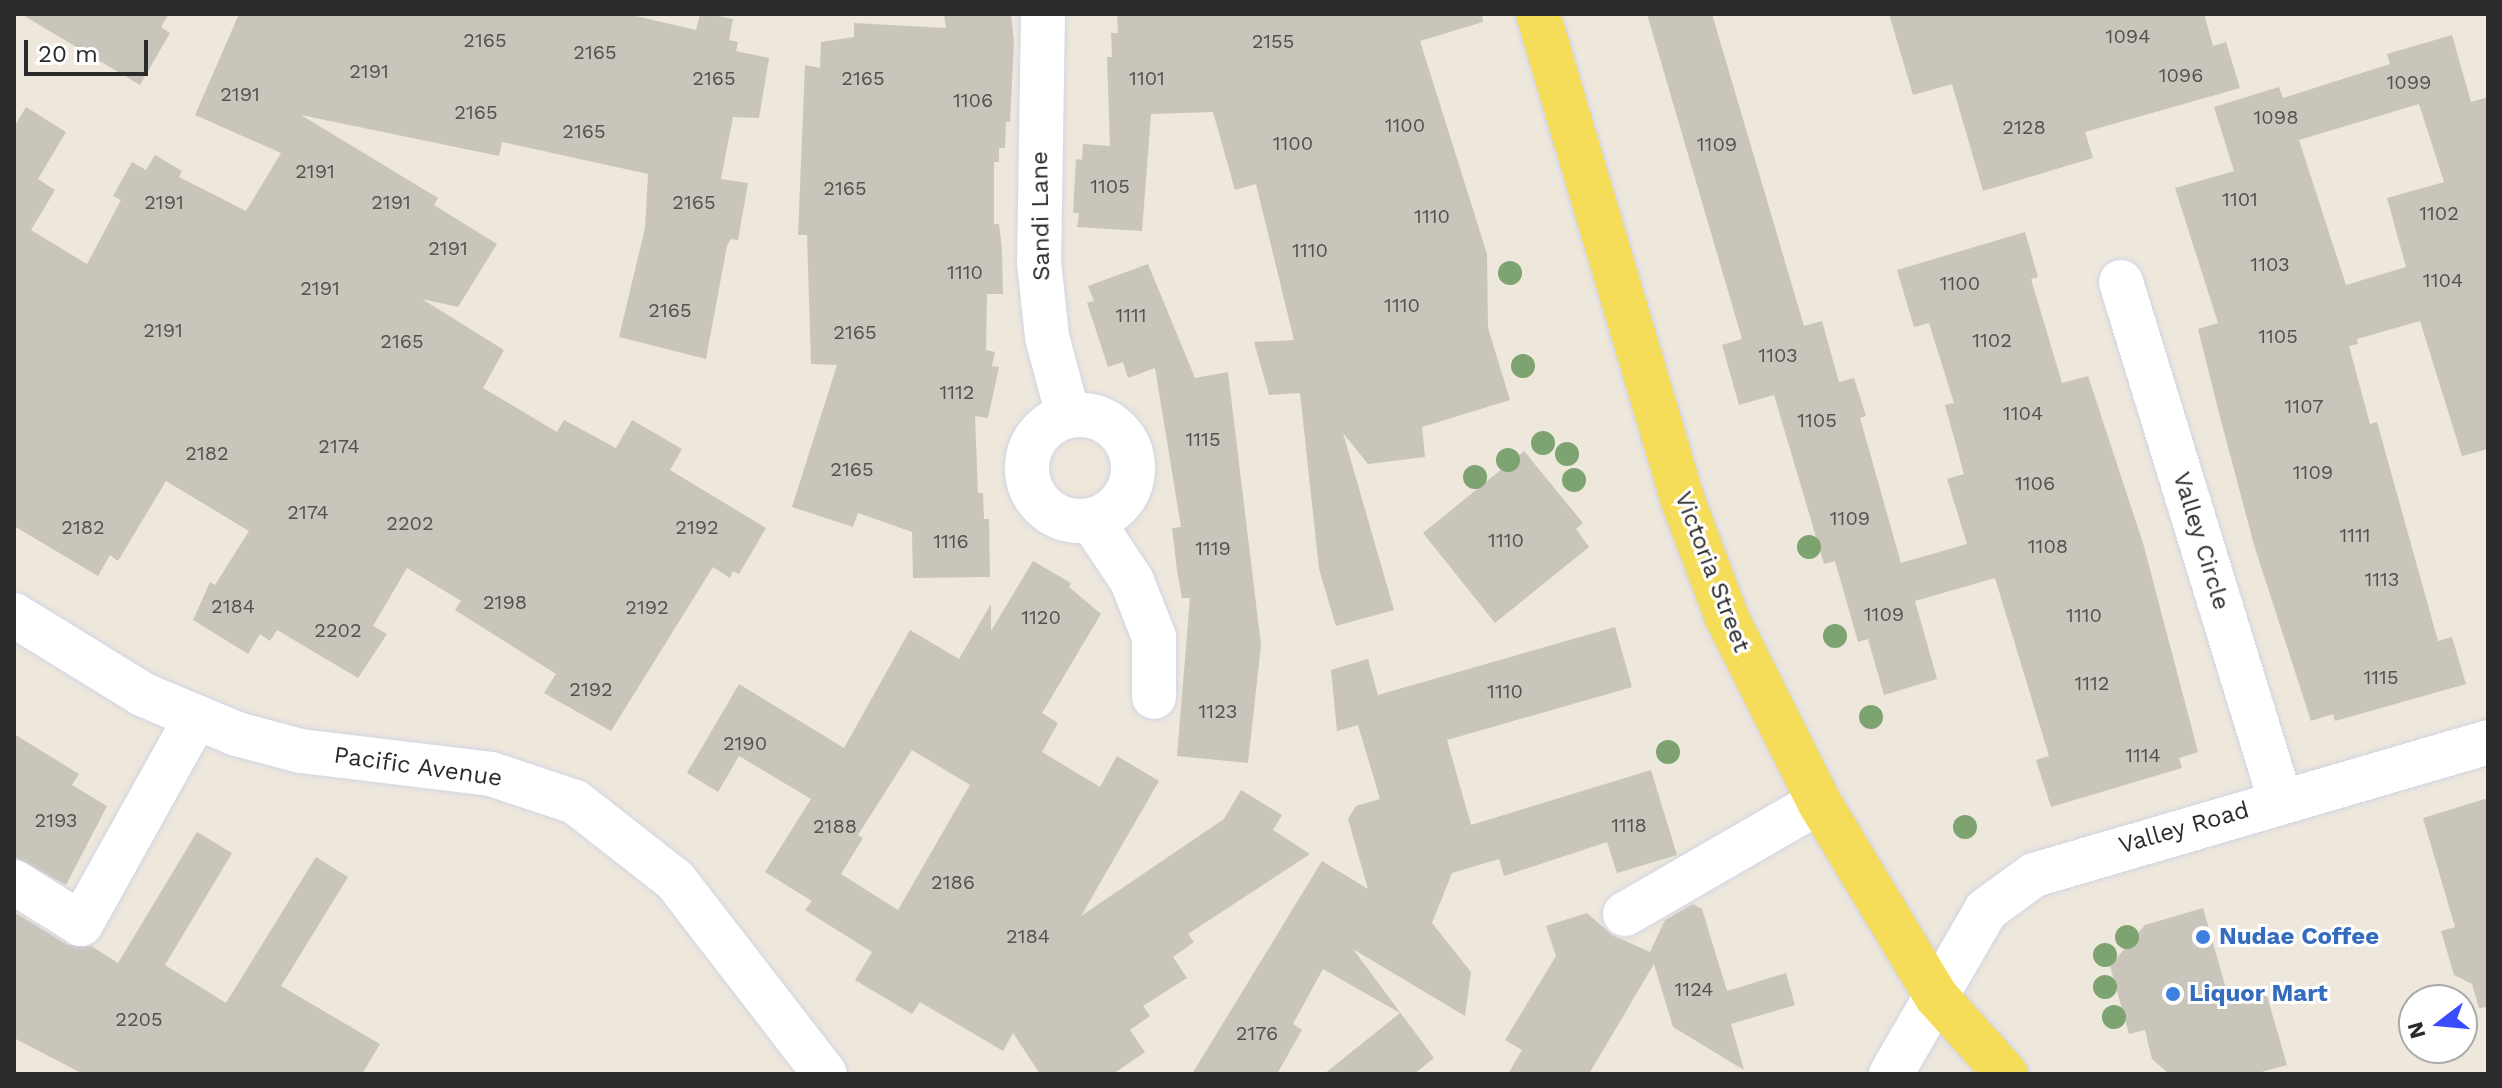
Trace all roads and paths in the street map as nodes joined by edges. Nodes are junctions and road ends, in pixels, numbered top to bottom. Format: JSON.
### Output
{"nodes":[{"id":1,"x":1043,"y":14,"type":"edge"},
{"id":2,"x":1538,"y":14,"type":"edge"},
{"id":3,"x":2121,"y":282,"type":"dead end"},
{"id":4,"x":1068,"y":415,"type":"junction"},
{"id":5,"x":1092,"y":521,"type":"junction"},
{"id":6,"x":14,"y":615,"type":"edge"},
{"id":7,"x":1154,"y":697,"type":"dead end"},
{"id":8,"x":196,"y":717,"type":"junction"},
{"id":9,"x":2488,"y":742,"type":"edge"},
{"id":10,"x":2280,"y":799,"type":"junction"},
{"id":11,"x":1819,"y":802,"type":"junction"},
{"id":12,"x":14,"y":882,"type":"edge"},
{"id":13,"x":1625,"y":914,"type":"dead end"},
{"id":14,"x":1936,"y":996,"type":"junction"},
{"id":15,"x":825,"y":1074,"type":"edge"},
{"id":16,"x":1891,"y":1074,"type":"edge"},
{"id":17,"x":2006,"y":1074,"type":"edge"}],
"edges":[{"from":1,"to":4,"type":"street","name":"Sandi Lane"},
{"from":2,"to":11,"type":"main road","name":"Victoria Street"},
{"from":3,"to":10,"type":"street","name":"Valley Circle"},
{"from":4,"to":5,"type":"street"},
{"from":4,"to":5,"type":"street"},
{"from":5,"to":7,"type":"street"},
{"from":6,"to":8,"type":"street","name":"Pacific Avenue"},
{"from":8,"to":12,"type":"street"},
{"from":8,"to":15,"type":"street","name":"Pacific Avenue"},
{"from":9,"to":10,"type":"street","name":"Valley Road"},
{"from":10,"to":14,"type":"street","name":"Valley Road"},
{"from":11,"to":13,"type":"street"},
{"from":11,"to":14,"type":"main road","name":"Victoria Street"},
{"from":14,"to":16,"type":"street","name":"Valley Road"},
{"from":14,"to":17,"type":"main road","name":"Victoria Street"}]}
